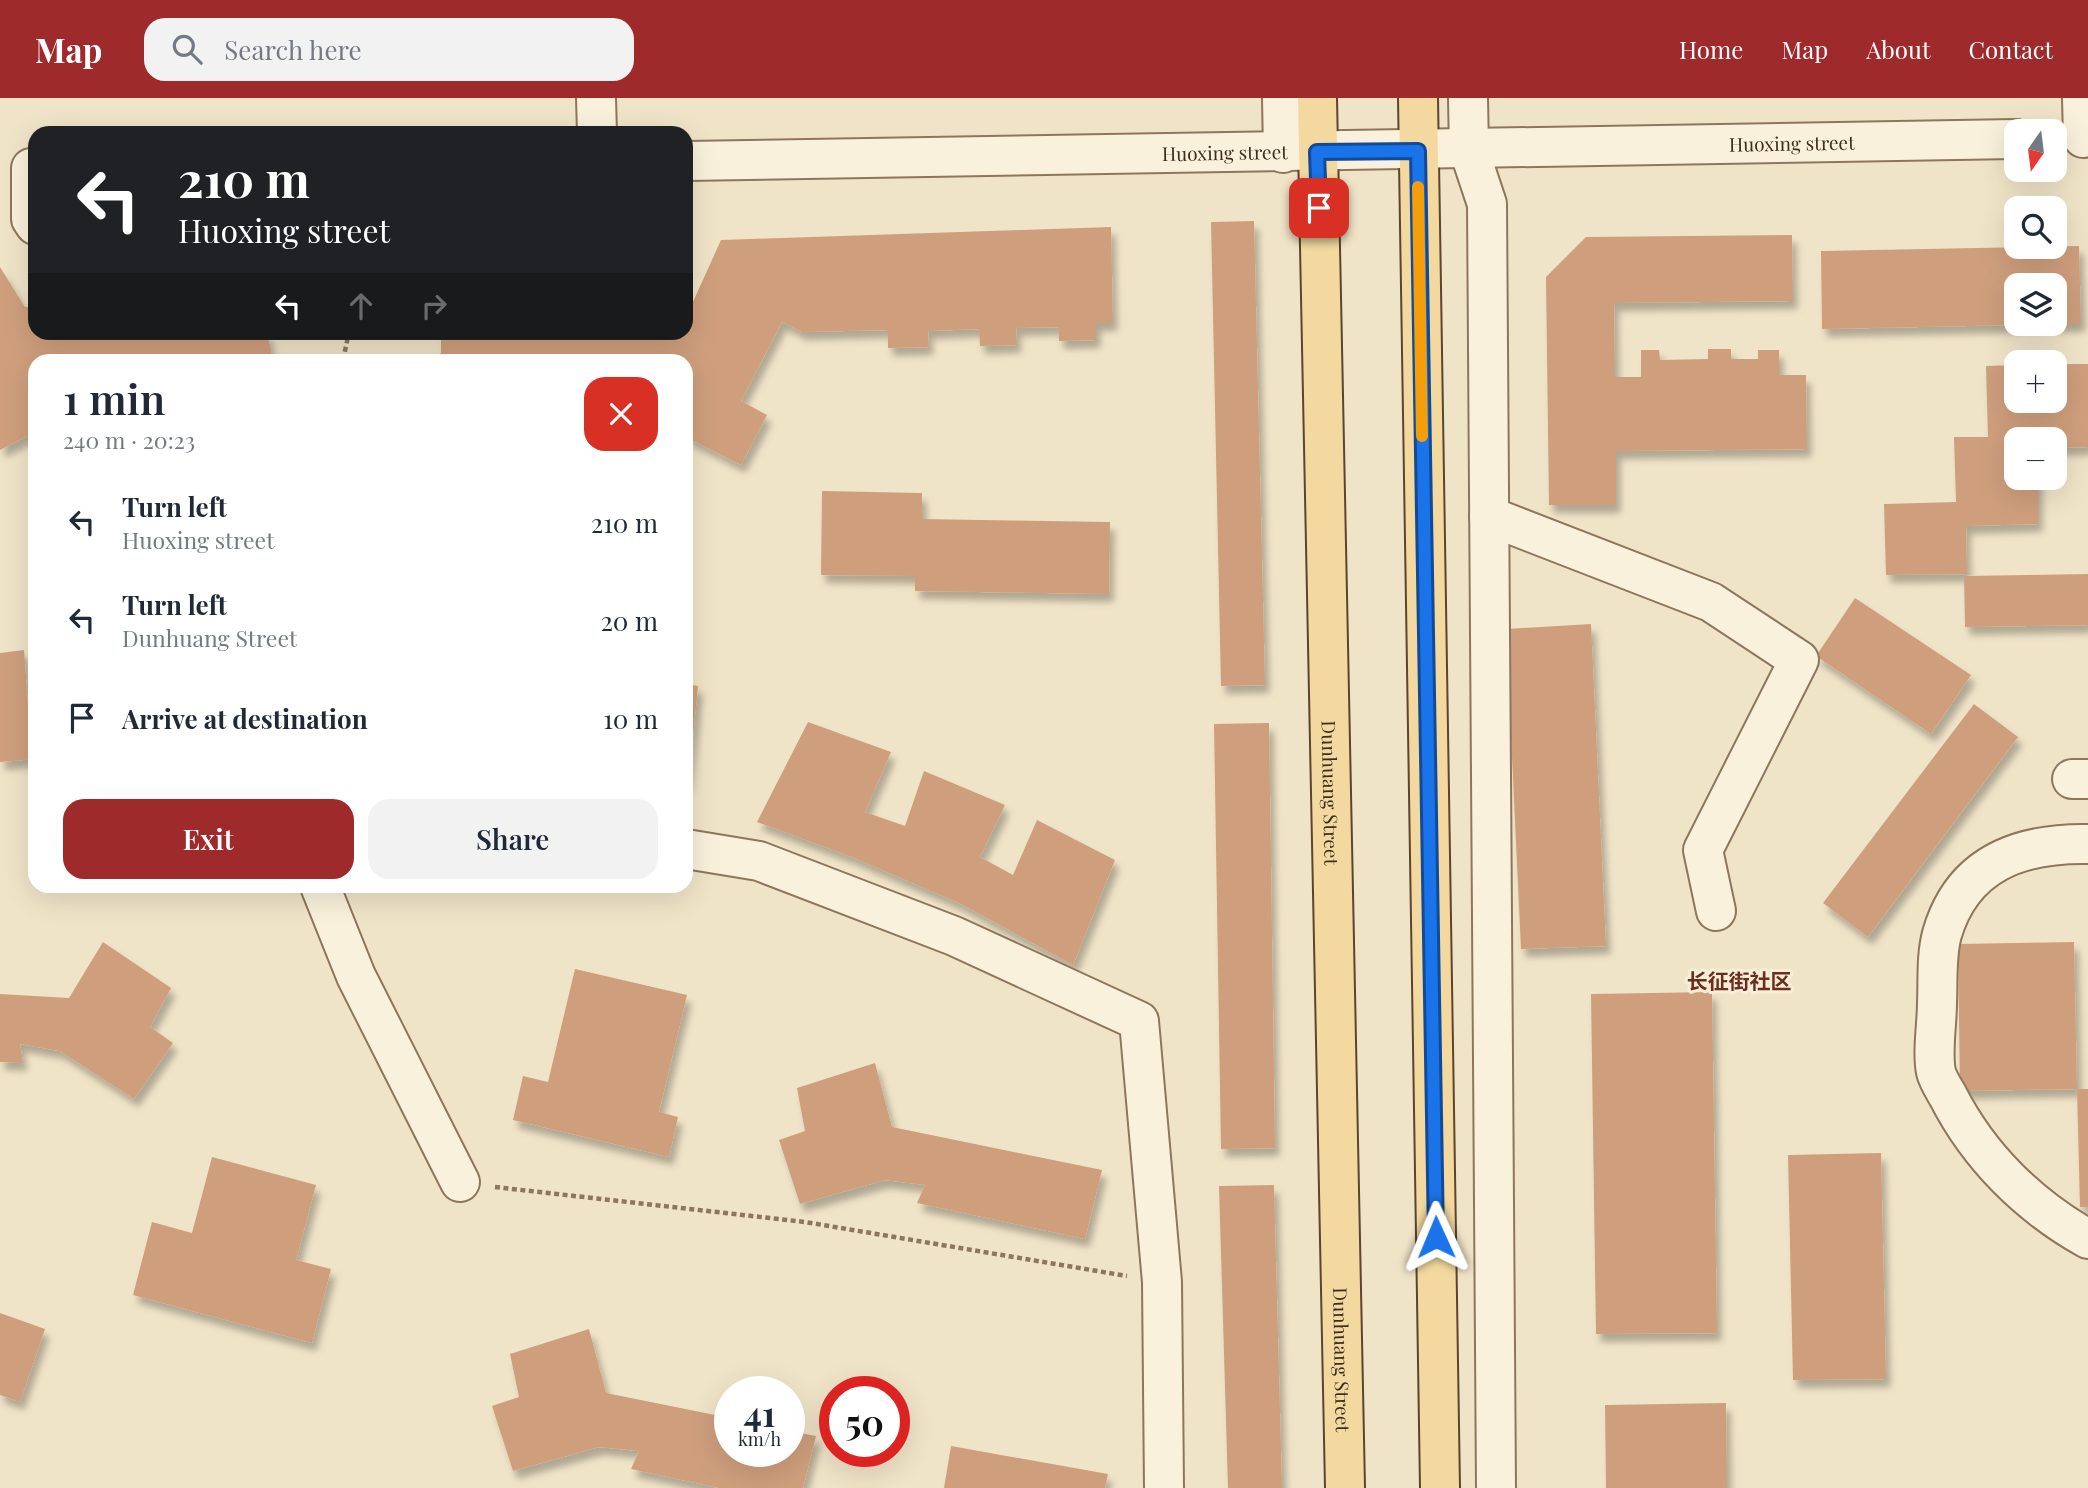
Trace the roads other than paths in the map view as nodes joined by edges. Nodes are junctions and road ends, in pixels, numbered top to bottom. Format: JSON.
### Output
{"nodes":[{"id":1,"x":596,"y":98,"type":"edge"},
{"id":2,"x":1282,"y":98,"type":"edge"},
{"id":3,"x":1317,"y":98,"type":"edge"},
{"id":4,"x":1418,"y":98,"type":"edge"},
{"id":5,"x":1468,"y":98,"type":"edge"},
{"id":6,"x":2082,"y":98,"type":"edge"},
{"id":7,"x":597,"y":126,"type":"edge"},
{"id":8,"x":2075,"y":138,"type":"edge"},
{"id":9,"x":2004,"y":139,"type":"edge"},
{"id":10,"x":1469,"y":150,"type":"junction"},
{"id":11,"x":1418,"y":151,"type":"junction"},
{"id":12,"x":1300,"y":153,"type":"junction"},
{"id":13,"x":693,"y":160,"type":"edge"},
{"id":14,"x":22,"y":168,"type":"edge"},
{"id":15,"x":28,"y":202,"type":"edge"},
{"id":16,"x":1489,"y":516,"type":"junction"},
{"id":17,"x":2088,"y":844,"type":"edge"},
{"id":18,"x":693,"y":850,"type":"edge"},
{"id":19,"x":323,"y":893,"type":"edge"},
{"id":20,"x":1716,"y":911,"type":"dead end"},
{"id":21,"x":460,"y":1182,"type":"road end"},
{"id":22,"x":2088,"y":1239,"type":"edge"},
{"id":23,"x":1164,"y":1488,"type":"edge"},
{"id":24,"x":1345,"y":1488,"type":"edge"},
{"id":25,"x":1440,"y":1488,"type":"edge"},
{"id":26,"x":1496,"y":1488,"type":"edge"}],
"edges":[{"from":1,"to":7,"type":"street"},
{"from":2,"to":12,"type":"street"},
{"from":3,"to":12,"type":"main road","name":"Dunhuang Street"},
{"from":4,"to":11,"type":"main road"},
{"from":5,"to":10,"type":"street"},
{"from":6,"to":8,"type":"street"},
{"from":9,"to":10,"type":"street","name":"Huoxing street"},
{"from":10,"to":11,"type":"street","name":"Huoxing street"},
{"from":10,"to":16,"type":"street"},
{"from":11,"to":12,"type":"street","name":"Huoxing street"},
{"from":11,"to":25,"type":"main road"},
{"from":12,"to":13,"type":"street","name":"Huoxing street"},
{"from":12,"to":24,"type":"main road","name":"Dunhuang Street"},
{"from":14,"to":15,"type":"street"},
{"from":16,"to":20,"type":"street"},
{"from":16,"to":26,"type":"street"},
{"from":17,"to":22,"type":"street"},
{"from":18,"to":23,"type":"street"},
{"from":19,"to":21,"type":"street"}]}
